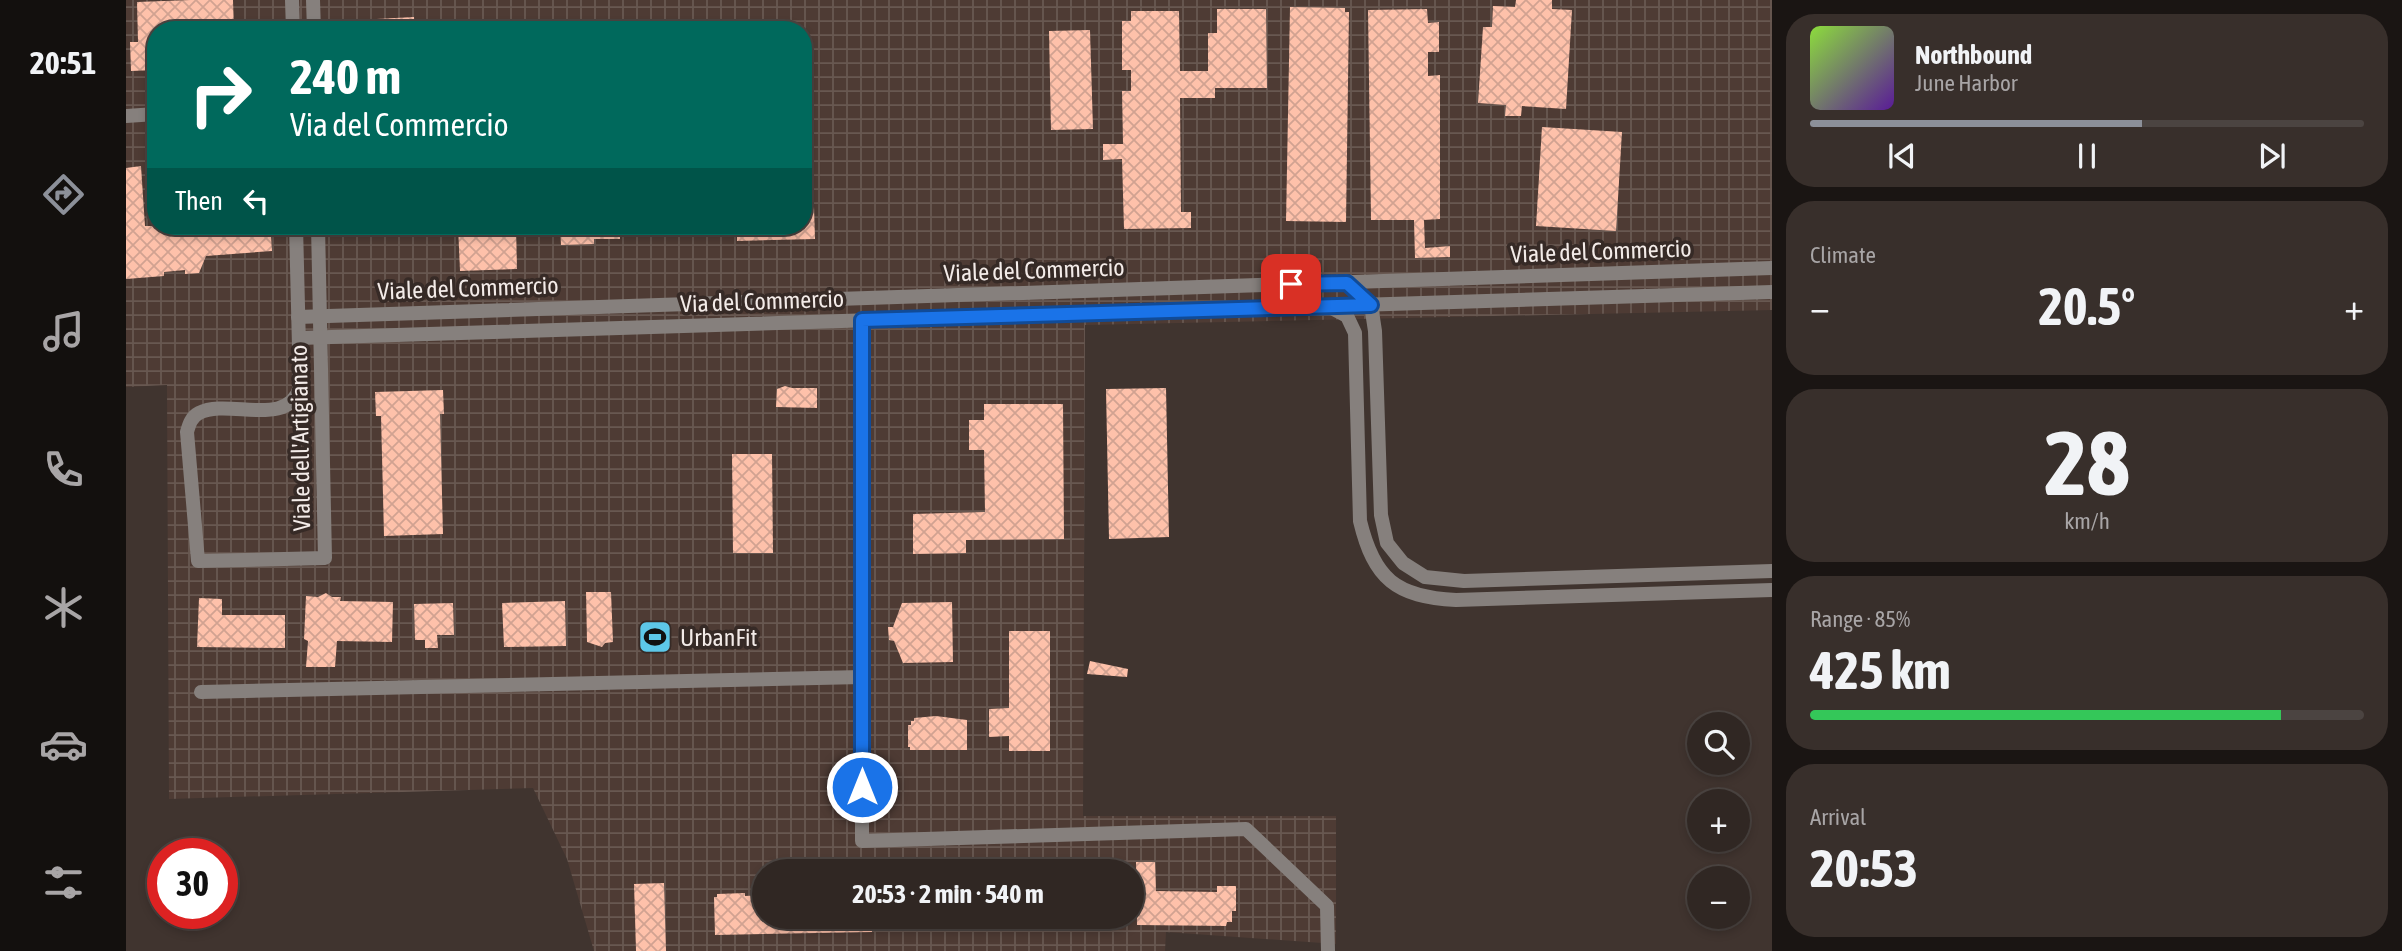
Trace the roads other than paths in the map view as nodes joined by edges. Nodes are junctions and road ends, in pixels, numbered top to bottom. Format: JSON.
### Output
{"nodes":[{"id":1,"x":292,"y":0,"type":"edge"},
{"id":2,"x":313,"y":0,"type":"edge"},
{"id":3,"x":293,"y":21,"type":"edge"},
{"id":4,"x":314,"y":21,"type":"edge"},
{"id":5,"x":147,"y":115,"type":"edge"},
{"id":6,"x":126,"y":116,"type":"edge"},
{"id":7,"x":296,"y":235,"type":"edge"},
{"id":8,"x":318,"y":235,"type":"edge"},
{"id":9,"x":1772,"y":268,"type":"edge"},
{"id":10,"x":1347,"y":283,"type":"junction"},
{"id":11,"x":1772,"y":292,"type":"edge"},
{"id":12,"x":1371,"y":305,"type":"junction"},
{"id":13,"x":1326,"y":306,"type":"junction"},
{"id":14,"x":320,"y":315,"type":"junction"},
{"id":15,"x":298,"y":317,"type":"junction"},
{"id":16,"x":862,"y":320,"type":"junction"},
{"id":17,"x":320,"y":337,"type":"junction"},
{"id":18,"x":299,"y":338,"type":"junction"},
{"id":19,"x":1772,"y":571,"type":"edge"},
{"id":20,"x":1772,"y":590,"type":"edge"},
{"id":21,"x":862,"y":677,"type":"junction"},
{"id":22,"x":201,"y":692,"type":"dead end"},
{"id":23,"x":1328,"y":951,"type":"edge"}],
"edges":[{"from":1,"to":3,"type":"street"},
{"from":2,"to":4,"type":"street"},
{"from":5,"to":6,"type":"street"},
{"from":7,"to":15,"type":"street","name":"Viale dell'Artigianato"},
{"from":8,"to":14,"type":"street","name":"Viale dell'Artigianato"},
{"from":9,"to":10,"type":"street","name":"Viale del Commercio"},
{"from":10,"to":12,"type":"street"},
{"from":10,"to":14,"type":"street","name":"Viale del Commercio"},
{"from":11,"to":12,"type":"street","name":"Via del Commercio"},
{"from":12,"to":13,"type":"street","name":"Via del Commercio"},
{"from":12,"to":19,"type":"street"},
{"from":13,"to":16,"type":"street","name":"Via del Commercio"},
{"from":13,"to":20,"type":"street"},
{"from":14,"to":15,"type":"street","name":"Viale del Commercio"},
{"from":14,"to":17,"type":"street","name":"Viale dell'Artigianato"},
{"from":15,"to":18,"type":"street","name":"Viale dell'Artigianato"},
{"from":16,"to":17,"type":"street","name":"Via del Commercio"},
{"from":16,"to":21,"type":"street"},
{"from":17,"to":18,"type":"street","name":"Via del Commercio"},
{"from":17,"to":18,"type":"street","name":"Viale dell'Artigianato"},
{"from":21,"to":22,"type":"street"},
{"from":21,"to":23,"type":"street"}]}
